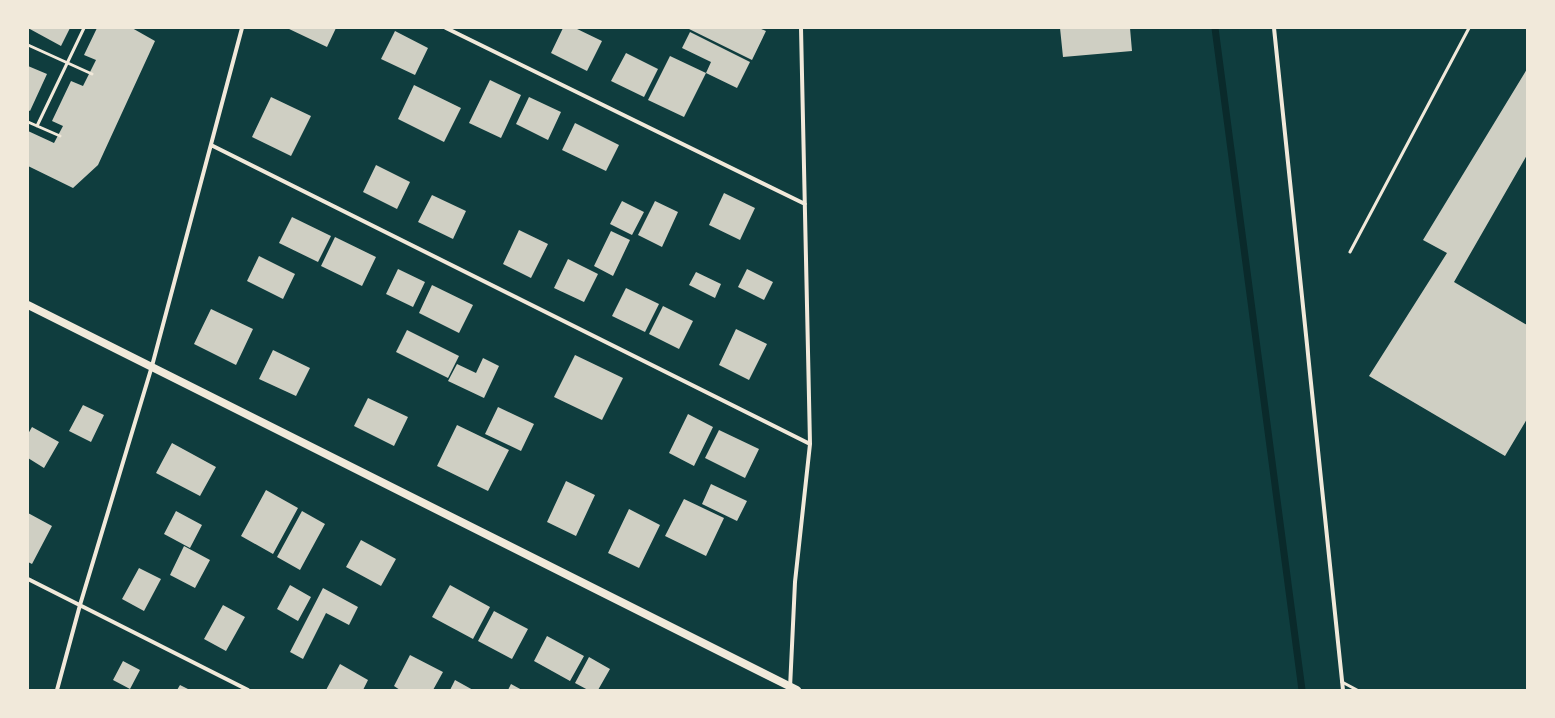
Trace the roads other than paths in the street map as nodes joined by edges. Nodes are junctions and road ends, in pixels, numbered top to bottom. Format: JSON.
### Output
{"nodes":[{"id":1,"x":84,"y":28,"type":"edge"},
{"id":2,"x":242,"y":28,"type":"edge"},
{"id":3,"x":446,"y":28,"type":"edge"},
{"id":4,"x":801,"y":28,"type":"edge"},
{"id":5,"x":1274,"y":28,"type":"edge"},
{"id":6,"x":1469,"y":28,"type":"edge"},
{"id":7,"x":28,"y":45,"type":"edge"},
{"id":8,"x":67,"y":63,"type":"junction"},
{"id":9,"x":92,"y":74,"type":"dead end"},
{"id":10,"x":28,"y":122,"type":"edge"},
{"id":11,"x":37,"y":126,"type":"junction"},
{"id":12,"x":60,"y":136,"type":"dead end"},
{"id":13,"x":211,"y":145,"type":"junction"},
{"id":14,"x":805,"y":204,"type":"junction"},
{"id":15,"x":1350,"y":252,"type":"dead end"},
{"id":16,"x":28,"y":305,"type":"edge"},
{"id":17,"x":152,"y":366,"type":"junction"},
{"id":18,"x":810,"y":444,"type":"junction"},
{"id":19,"x":28,"y":579,"type":"edge"},
{"id":20,"x":80,"y":605,"type":"junction"},
{"id":21,"x":1342,"y":682,"type":"junction"},
{"id":22,"x":792,"y":689,"type":"edge"},
{"id":23,"x":57,"y":690,"type":"edge"},
{"id":24,"x":248,"y":690,"type":"edge"},
{"id":25,"x":1343,"y":690,"type":"edge"},
{"id":26,"x":1356,"y":690,"type":"edge"}],
"edges":[{"from":1,"to":8,"type":"lane"},
{"from":2,"to":13,"type":"street"},
{"from":3,"to":14,"type":"street"},
{"from":4,"to":14,"type":"street"},
{"from":5,"to":21,"type":"street"},
{"from":6,"to":15,"type":"lane"},
{"from":7,"to":8,"type":"lane"},
{"from":8,"to":9,"type":"lane"},
{"from":8,"to":11,"type":"lane"},
{"from":10,"to":11,"type":"lane"},
{"from":11,"to":12,"type":"lane"},
{"from":13,"to":17,"type":"street"},
{"from":13,"to":18,"type":"street"},
{"from":14,"to":18,"type":"street"},
{"from":16,"to":17,"type":"main road"},
{"from":17,"to":20,"type":"street"},
{"from":17,"to":22,"type":"main road"},
{"from":18,"to":22,"type":"street"},
{"from":19,"to":20,"type":"street"},
{"from":20,"to":23,"type":"street"},
{"from":20,"to":24,"type":"street"},
{"from":21,"to":25,"type":"street"},
{"from":21,"to":26,"type":"lane"}]}
